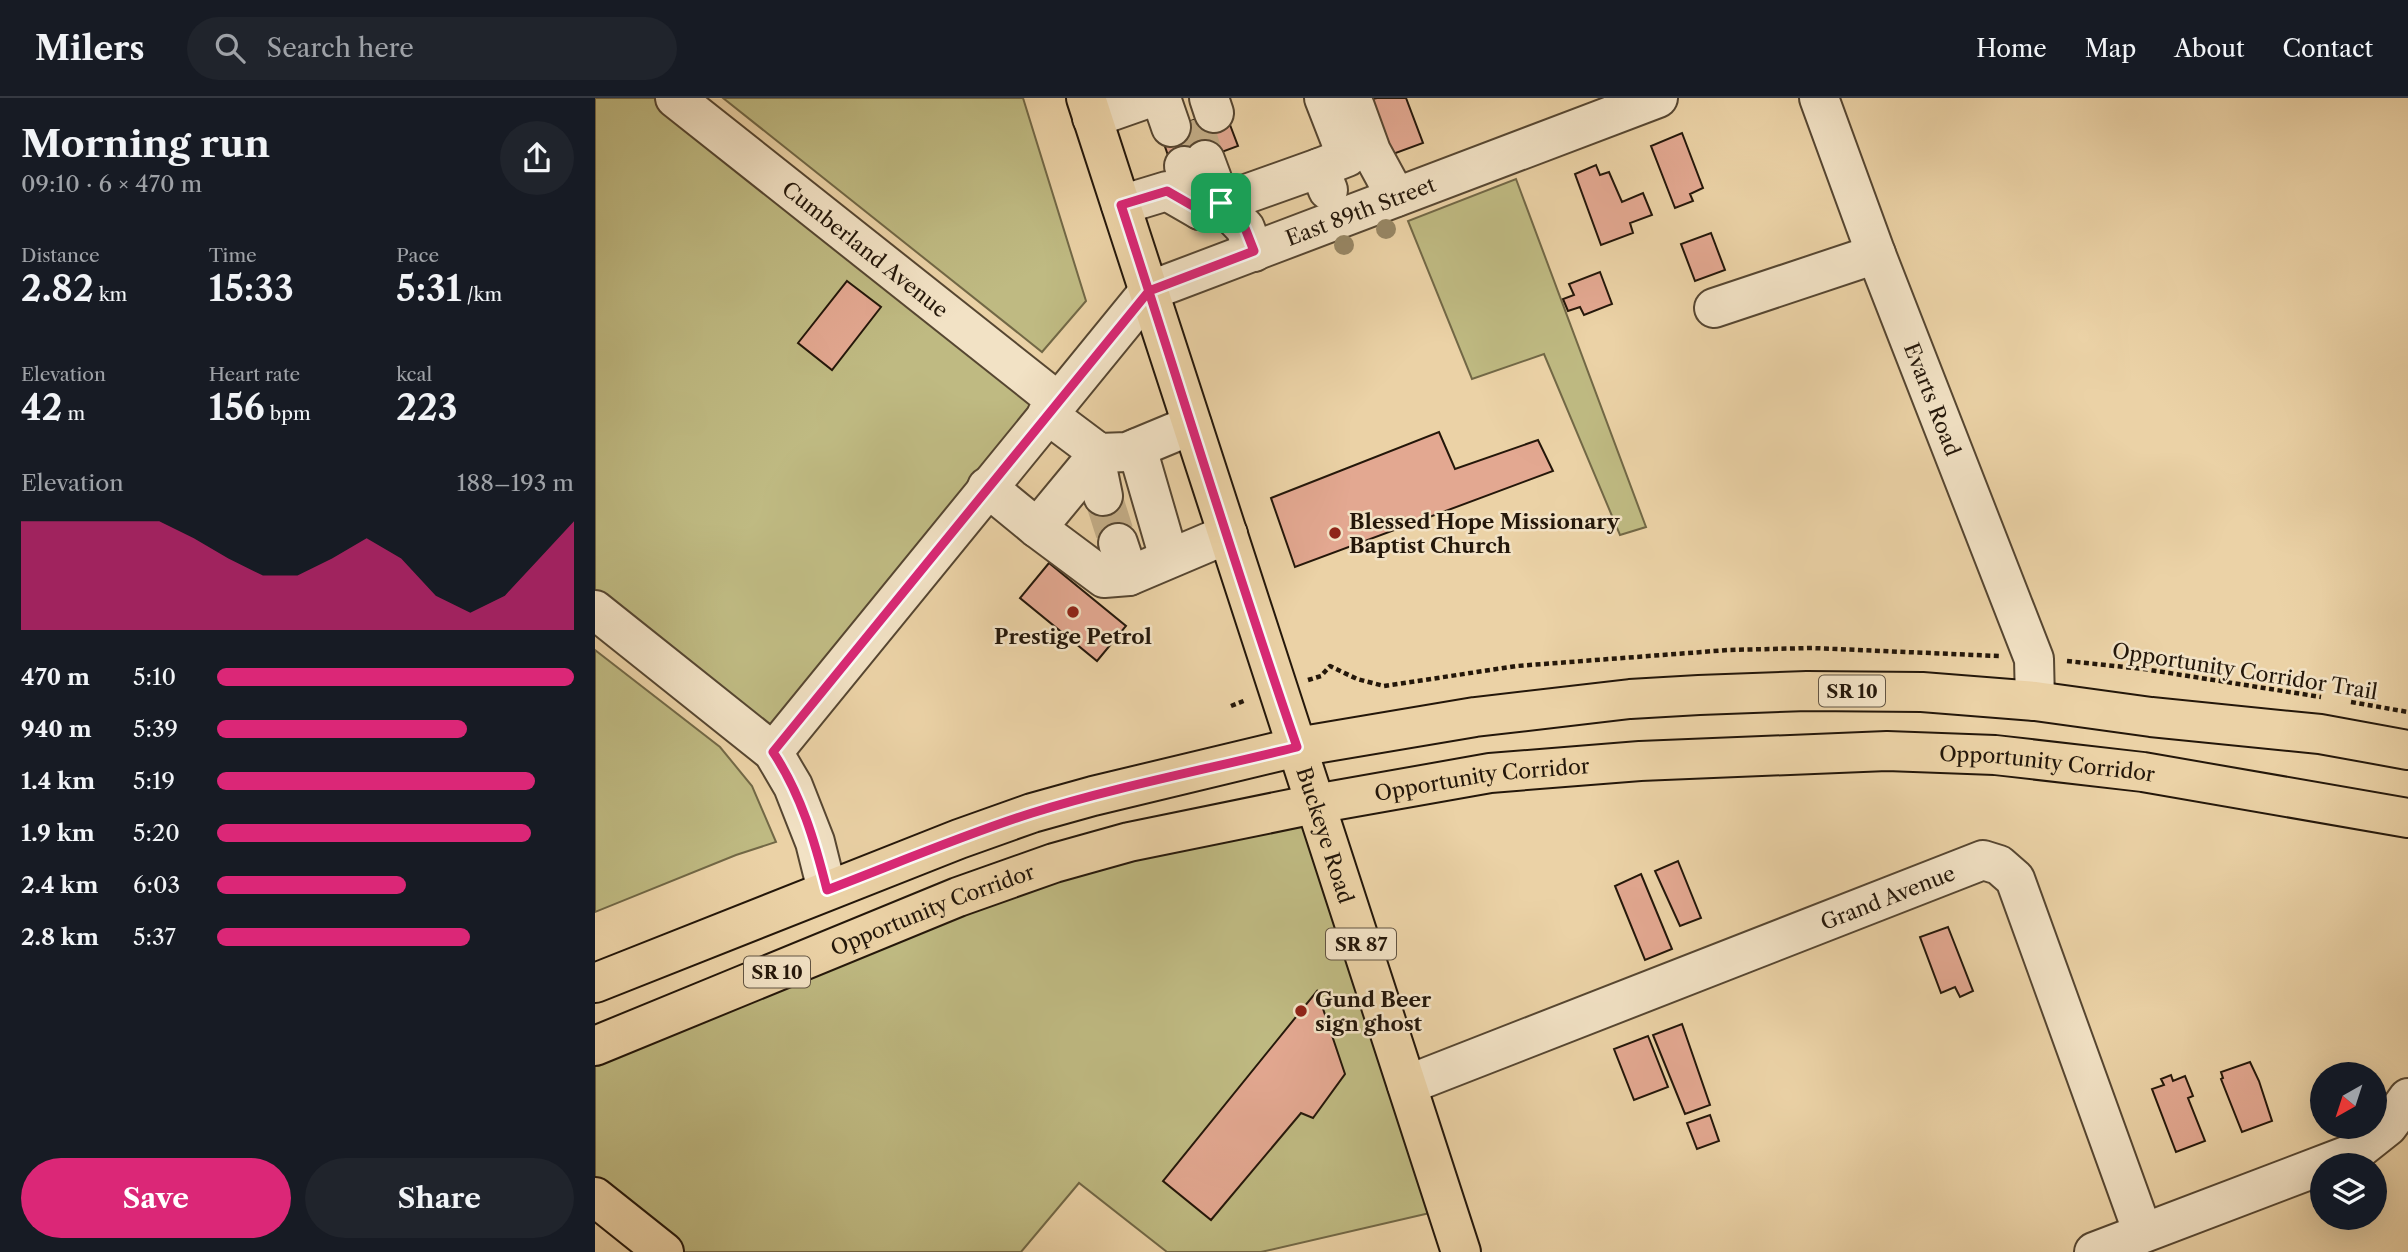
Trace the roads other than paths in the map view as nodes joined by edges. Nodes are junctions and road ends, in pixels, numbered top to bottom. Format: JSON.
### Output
{"nodes":[{"id":1,"x":675,"y":98,"type":"edge"},
{"id":2,"x":1324,"y":98,"type":"edge"},
{"id":3,"x":1351,"y":98,"type":"edge"},
{"id":4,"x":1658,"y":98,"type":"edge"},
{"id":5,"x":1819,"y":98,"type":"edge"},
{"id":6,"x":1089,"y":108,"type":"edge"},
{"id":7,"x":1183,"y":108,"type":"edge"},
{"id":8,"x":1206,"y":159,"type":"tunnel mouth"},
{"id":9,"x":1319,"y":168,"type":"junction"},
{"id":10,"x":1396,"y":197,"type":"junction"},
{"id":11,"x":1221,"y":203,"type":"junction"},
{"id":12,"x":1121,"y":205,"type":"junction"},
{"id":13,"x":1357,"y":212,"type":"junction"},
{"id":14,"x":1254,"y":251,"type":"junction"},
{"id":15,"x":1875,"y":254,"type":"junction"},
{"id":16,"x":1149,"y":291,"type":"junction"},
{"id":17,"x":1714,"y":308,"type":"dead end"},
{"id":18,"x":1052,"y":407,"type":"junction"},
{"id":19,"x":1192,"y":425,"type":"junction"},
{"id":20,"x":987,"y":488,"type":"junction"},
{"id":21,"x":1116,"y":512,"type":"junction"},
{"id":22,"x":1037,"y":528,"type":"junction"},
{"id":23,"x":1228,"y":534,"type":"junction"},
{"id":24,"x":595,"y":610,"type":"edge"},
{"id":25,"x":2035,"y":701,"type":"junction"},
{"id":26,"x":1297,"y":747,"type":"junction"},
{"id":27,"x":2408,"y":750,"type":"edge"},
{"id":28,"x":773,"y":752,"type":"junction"},
{"id":29,"x":1315,"y":804,"type":"junction"},
{"id":30,"x":2408,"y":818,"type":"edge"},
{"id":31,"x":827,"y":890,"type":"junction"},
{"id":32,"x":595,"y":983,"type":"edge"},
{"id":33,"x":595,"y":1046,"type":"edge"},
{"id":34,"x":1407,"y":1085,"type":"junction"},
{"id":35,"x":2408,"y":1098,"type":"edge"},
{"id":36,"x":595,"y":1197,"type":"edge"},
{"id":37,"x":2143,"y":1233,"type":"junction"},
{"id":38,"x":664,"y":1252,"type":"edge"},
{"id":39,"x":1461,"y":1252,"type":"edge"},
{"id":40,"x":2094,"y":1252,"type":"edge"}],
"edges":[{"from":1,"to":18,"type":"street","name":"Cumberland Avenue"},
{"from":2,"to":9,"type":"street"},
{"from":3,"to":10,"type":"street"},
{"from":4,"to":10,"type":"street","name":"East 89th Street"},
{"from":5,"to":15,"type":"street","name":"Evarts Road"},
{"from":6,"to":7,"type":"street"},
{"from":6,"to":12,"type":"main road","name":"Buckeye Road","number":"SR 87"},
{"from":8,"to":11,"type":"street"},
{"from":9,"to":11,"type":"street"},
{"from":9,"to":13,"type":"street"},
{"from":10,"to":13,"type":"street","name":"East 89th Street"},
{"from":11,"to":12,"type":"street"},
{"from":11,"to":14,"type":"street"},
{"from":12,"to":16,"type":"main road","name":"Buckeye Road","number":"SR 87"},
{"from":13,"to":14,"type":"street","name":"East 89th Street"},
{"from":14,"to":16,"type":"street","name":"East 89th Street"},
{"from":15,"to":17,"type":"street"},
{"from":15,"to":25,"type":"street","name":"Evarts Road"},
{"from":16,"to":18,"type":"street","name":"East 89th Street"},
{"from":16,"to":19,"type":"main road","name":"Buckeye Road","number":"SR 87"},
{"from":18,"to":20,"type":"street","name":"East 89th Street"},
{"from":18,"to":21,"type":"street","name":"Cumberland Avenue"},
{"from":19,"to":21,"type":"street"},
{"from":19,"to":23,"type":"main road","name":"Buckeye Road","number":"SR 87"},
{"from":20,"to":22,"type":"street"},
{"from":20,"to":28,"type":"street","name":"East 89th Street"},
{"from":21,"to":22,"type":"street"},
{"from":21,"to":22,"type":"street"},
{"from":21,"to":23,"type":"street"},
{"from":23,"to":26,"type":"main road","name":"Buckeye Road","number":"SR 87"},
{"from":24,"to":28,"type":"street"},
{"from":25,"to":26,"type":"main road","number":"SR 10"},
{"from":25,"to":27,"type":"main road","number":"SR 10"},
{"from":26,"to":29,"type":"main road","name":"Buckeye Road","number":"SR 87"},
{"from":26,"to":31,"type":"main road","number":"SR 10"},
{"from":28,"to":31,"type":"street"},
{"from":29,"to":30,"type":"main road","name":"Opportunity Corridor","number":"SR 10"},
{"from":29,"to":33,"type":"main road","name":"Opportunity Corridor","number":"SR 10"},
{"from":29,"to":34,"type":"main road","name":"Buckeye Road","number":"SR 87"},
{"from":31,"to":32,"type":"main road","number":"SR 10"},
{"from":34,"to":37,"type":"street","name":"Grand Avenue"},
{"from":34,"to":39,"type":"main road","name":"Buckeye Road","number":"SR 87"},
{"from":35,"to":37,"type":"street"},
{"from":36,"to":38,"type":"main road"},
{"from":37,"to":40,"type":"street"}]}
